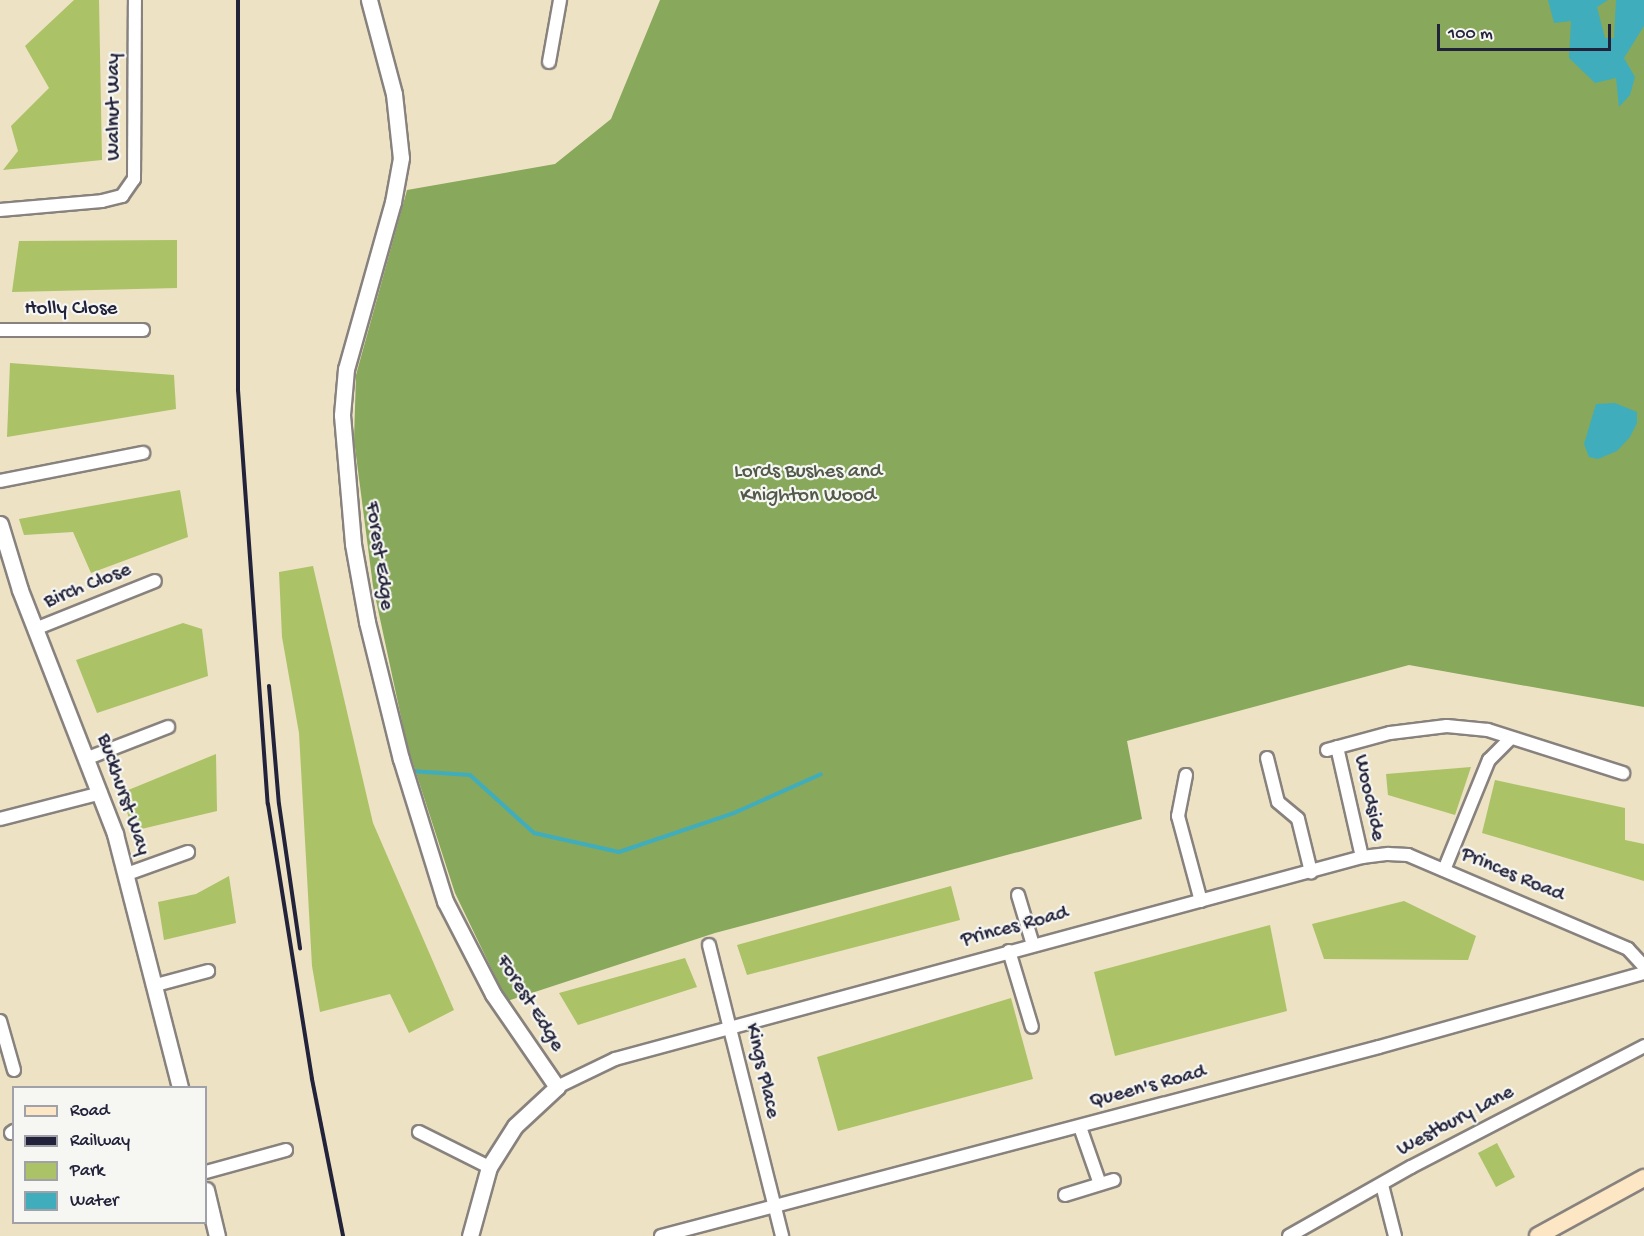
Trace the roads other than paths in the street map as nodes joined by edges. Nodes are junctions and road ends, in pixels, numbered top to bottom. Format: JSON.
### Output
{"nodes":[{"id":1,"x":135,"y":0,"type":"edge"},
{"id":2,"x":369,"y":0,"type":"edge"},
{"id":3,"x":560,"y":0,"type":"edge"},
{"id":4,"x":549,"y":62,"type":"dead end"},
{"id":5,"x":0,"y":210,"type":"edge"},
{"id":6,"x":0,"y":330,"type":"edge"},
{"id":7,"x":143,"y":330,"type":"dead end"},
{"id":8,"x":143,"y":453,"type":"dead end"},
{"id":9,"x":0,"y":481,"type":"edge"},
{"id":10,"x":0,"y":524,"type":"edge"},
{"id":11,"x":155,"y":581,"type":"dead end"},
{"id":12,"x":35,"y":629,"type":"junction"},
{"id":13,"x":168,"y":727,"type":"dead end"},
{"id":14,"x":1511,"y":738,"type":"junction"},
{"id":15,"x":88,"y":758,"type":"junction"},
{"id":16,"x":1268,"y":758,"type":"dead end"},
{"id":17,"x":1623,"y":773,"type":"dead end"},
{"id":18,"x":1186,"y":775,"type":"dead end"},
{"id":19,"x":101,"y":793,"type":"junction"},
{"id":20,"x":0,"y":819,"type":"edge"},
{"id":21,"x":188,"y":852,"type":"dead end"},
{"id":22,"x":1362,"y":857,"type":"junction"},
{"id":23,"x":1444,"y":870,"type":"junction"},
{"id":24,"x":1311,"y":872,"type":"junction"},
{"id":25,"x":127,"y":874,"type":"junction"},
{"id":26,"x":1018,"y":894,"type":"dead end"},
{"id":27,"x":1201,"y":901,"type":"junction"},
{"id":28,"x":709,"y":945,"type":"dead end"},
{"id":29,"x":1033,"y":945,"type":"junction"},
{"id":30,"x":1009,"y":951,"type":"junction"},
{"id":31,"x":1644,"y":966,"type":"edge"},
{"id":32,"x":208,"y":971,"type":"dead end"},
{"id":33,"x":1644,"y":973,"type":"edge"},
{"id":34,"x":156,"y":985,"type":"junction"},
{"id":35,"x":0,"y":1021,"type":"edge"},
{"id":36,"x":731,"y":1027,"type":"junction"},
{"id":37,"x":1032,"y":1027,"type":"dead end"},
{"id":38,"x":1644,"y":1046,"type":"edge"},
{"id":39,"x":14,"y":1070,"type":"dead end"},
{"id":40,"x":180,"y":1086,"type":"edge"},
{"id":41,"x":557,"y":1087,"type":"junction"},
{"id":42,"x":1080,"y":1127,"type":"junction"},
{"id":43,"x":419,"y":1132,"type":"dead end"},
{"id":44,"x":286,"y":1149,"type":"dead end"},
{"id":45,"x":489,"y":1167,"type":"junction"},
{"id":46,"x":207,"y":1172,"type":"edge"},
{"id":47,"x":1644,"y":1178,"type":"edge"},
{"id":48,"x":1114,"y":1180,"type":"dead end"},
{"id":49,"x":1100,"y":1185,"type":"junction"},
{"id":50,"x":1382,"y":1185,"type":"junction"},
{"id":51,"x":207,"y":1194,"type":"edge"},
{"id":52,"x":1065,"y":1195,"type":"dead end"},
{"id":53,"x":773,"y":1206,"type":"junction"},
{"id":54,"x":217,"y":1236,"type":"edge"},
{"id":55,"x":470,"y":1236,"type":"edge"},
{"id":56,"x":661,"y":1236,"type":"edge"},
{"id":57,"x":782,"y":1236,"type":"edge"},
{"id":58,"x":1289,"y":1236,"type":"edge"},
{"id":59,"x":1395,"y":1236,"type":"edge"},
{"id":60,"x":1538,"y":1236,"type":"edge"}],
"edges":[{"from":1,"to":5,"type":"street","name":"Walnut Way"},
{"from":2,"to":41,"type":"street","name":"Forest Edge"},
{"from":3,"to":4,"type":"street"},
{"from":6,"to":7,"type":"street","name":"Holly Close"},
{"from":8,"to":9,"type":"street"},
{"from":10,"to":12,"type":"street","name":"Buckhurst Way"},
{"from":11,"to":12,"type":"street","name":"Birch Close"},
{"from":12,"to":15,"type":"street","name":"Buckhurst Way"},
{"from":13,"to":15,"type":"street"},
{"from":14,"to":17,"type":"street","name":"Woodside"},
{"from":14,"to":22,"type":"street","name":"Woodside"},
{"from":14,"to":23,"type":"street"},
{"from":15,"to":19,"type":"street","name":"Buckhurst Way"},
{"from":16,"to":24,"type":"street"},
{"from":18,"to":27,"type":"street"},
{"from":19,"to":20,"type":"street"},
{"from":19,"to":25,"type":"street","name":"Buckhurst Way"},
{"from":21,"to":25,"type":"street"},
{"from":22,"to":23,"type":"street","name":"Princes Road"},
{"from":22,"to":24,"type":"street","name":"Princes Road"},
{"from":23,"to":31,"type":"street","name":"Princes Road"},
{"from":24,"to":27,"type":"street","name":"Princes Road"},
{"from":25,"to":34,"type":"street","name":"Buckhurst Way"},
{"from":26,"to":29,"type":"street"},
{"from":27,"to":29,"type":"street","name":"Princes Road"},
{"from":28,"to":36,"type":"street","name":"Kings Place"},
{"from":29,"to":30,"type":"street","name":"Princes Road"},
{"from":30,"to":36,"type":"street","name":"Princes Road"},
{"from":30,"to":37,"type":"street"},
{"from":32,"to":34,"type":"street"},
{"from":33,"to":42,"type":"street","name":"Queen's Road"},
{"from":34,"to":40,"type":"street","name":"Buckhurst Way"},
{"from":35,"to":39,"type":"street"},
{"from":36,"to":41,"type":"street","name":"Princes Road"},
{"from":36,"to":53,"type":"street","name":"Kings Place"},
{"from":38,"to":50,"type":"street","name":"Westbury Lane"},
{"from":41,"to":45,"type":"street","name":"Princes Road"},
{"from":42,"to":49,"type":"street"},
{"from":42,"to":53,"type":"street","name":"Queen's Road"},
{"from":43,"to":45,"type":"street"},
{"from":44,"to":46,"type":"street"},
{"from":45,"to":55,"type":"street","name":"Princes Road"},
{"from":47,"to":60,"type":"main road"},
{"from":48,"to":49,"type":"street"},
{"from":49,"to":52,"type":"street"},
{"from":50,"to":58,"type":"street","name":"Westbury Lane"},
{"from":50,"to":59,"type":"street"},
{"from":51,"to":54,"type":"street"},
{"from":53,"to":56,"type":"street","name":"Queen's Road"},
{"from":53,"to":57,"type":"street","name":"Kings Place"}]}
